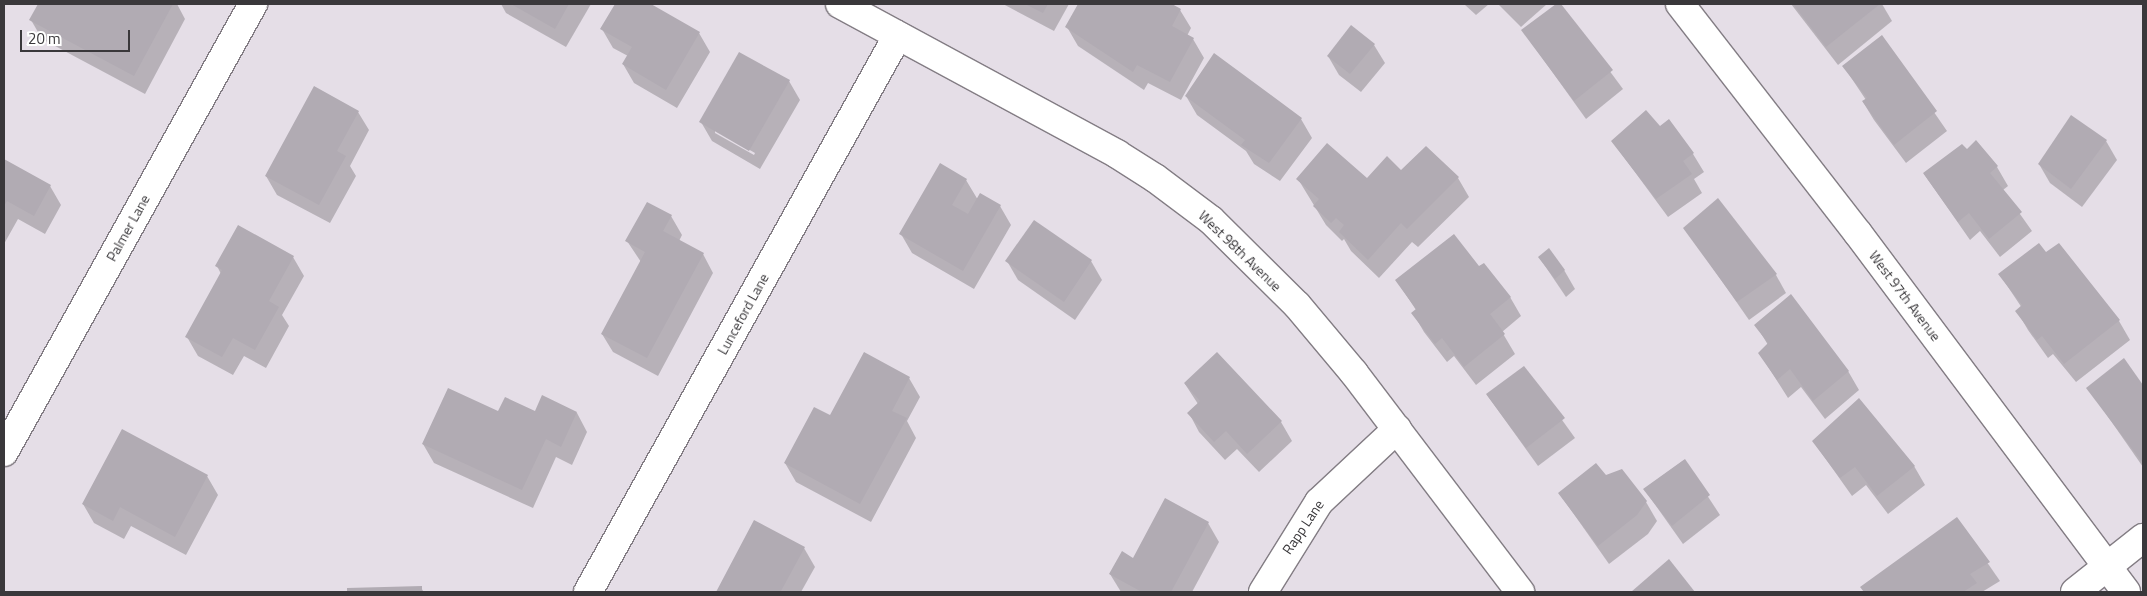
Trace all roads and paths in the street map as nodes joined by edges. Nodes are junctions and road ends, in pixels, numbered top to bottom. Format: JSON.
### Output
{"nodes":[{"id":1,"x":253,"y":4,"type":"edge"},
{"id":2,"x":840,"y":4,"type":"edge"},
{"id":3,"x":1680,"y":4,"type":"edge"},
{"id":4,"x":898,"y":36,"type":"junction"},
{"id":5,"x":1397,"y":429,"type":"junction"},
{"id":6,"x":4,"y":452,"type":"edge"},
{"id":7,"x":2143,"y":538,"type":"edge"},
{"id":8,"x":2107,"y":568,"type":"junction"},
{"id":9,"x":588,"y":592,"type":"edge"},
{"id":10,"x":1264,"y":592,"type":"edge"},
{"id":11,"x":1520,"y":592,"type":"edge"},
{"id":12,"x":2075,"y":592,"type":"edge"},
{"id":13,"x":2126,"y":592,"type":"edge"}],
"edges":[{"from":1,"to":6,"type":"street","name":"Palmer Lane"},
{"from":2,"to":4,"type":"street","name":"West 98th Avenue"},
{"from":3,"to":8,"type":"street","name":"West 97th Avenue"},
{"from":4,"to":5,"type":"street","name":"West 98th Avenue"},
{"from":4,"to":9,"type":"street","name":"Lunceford Lane"},
{"from":5,"to":10,"type":"street","name":"Rapp Lane"},
{"from":5,"to":11,"type":"street","name":"West 98th Avenue"},
{"from":7,"to":8,"type":"street"},
{"from":8,"to":12,"type":"street"},
{"from":8,"to":13,"type":"street","name":"West 97th Avenue"}]}
